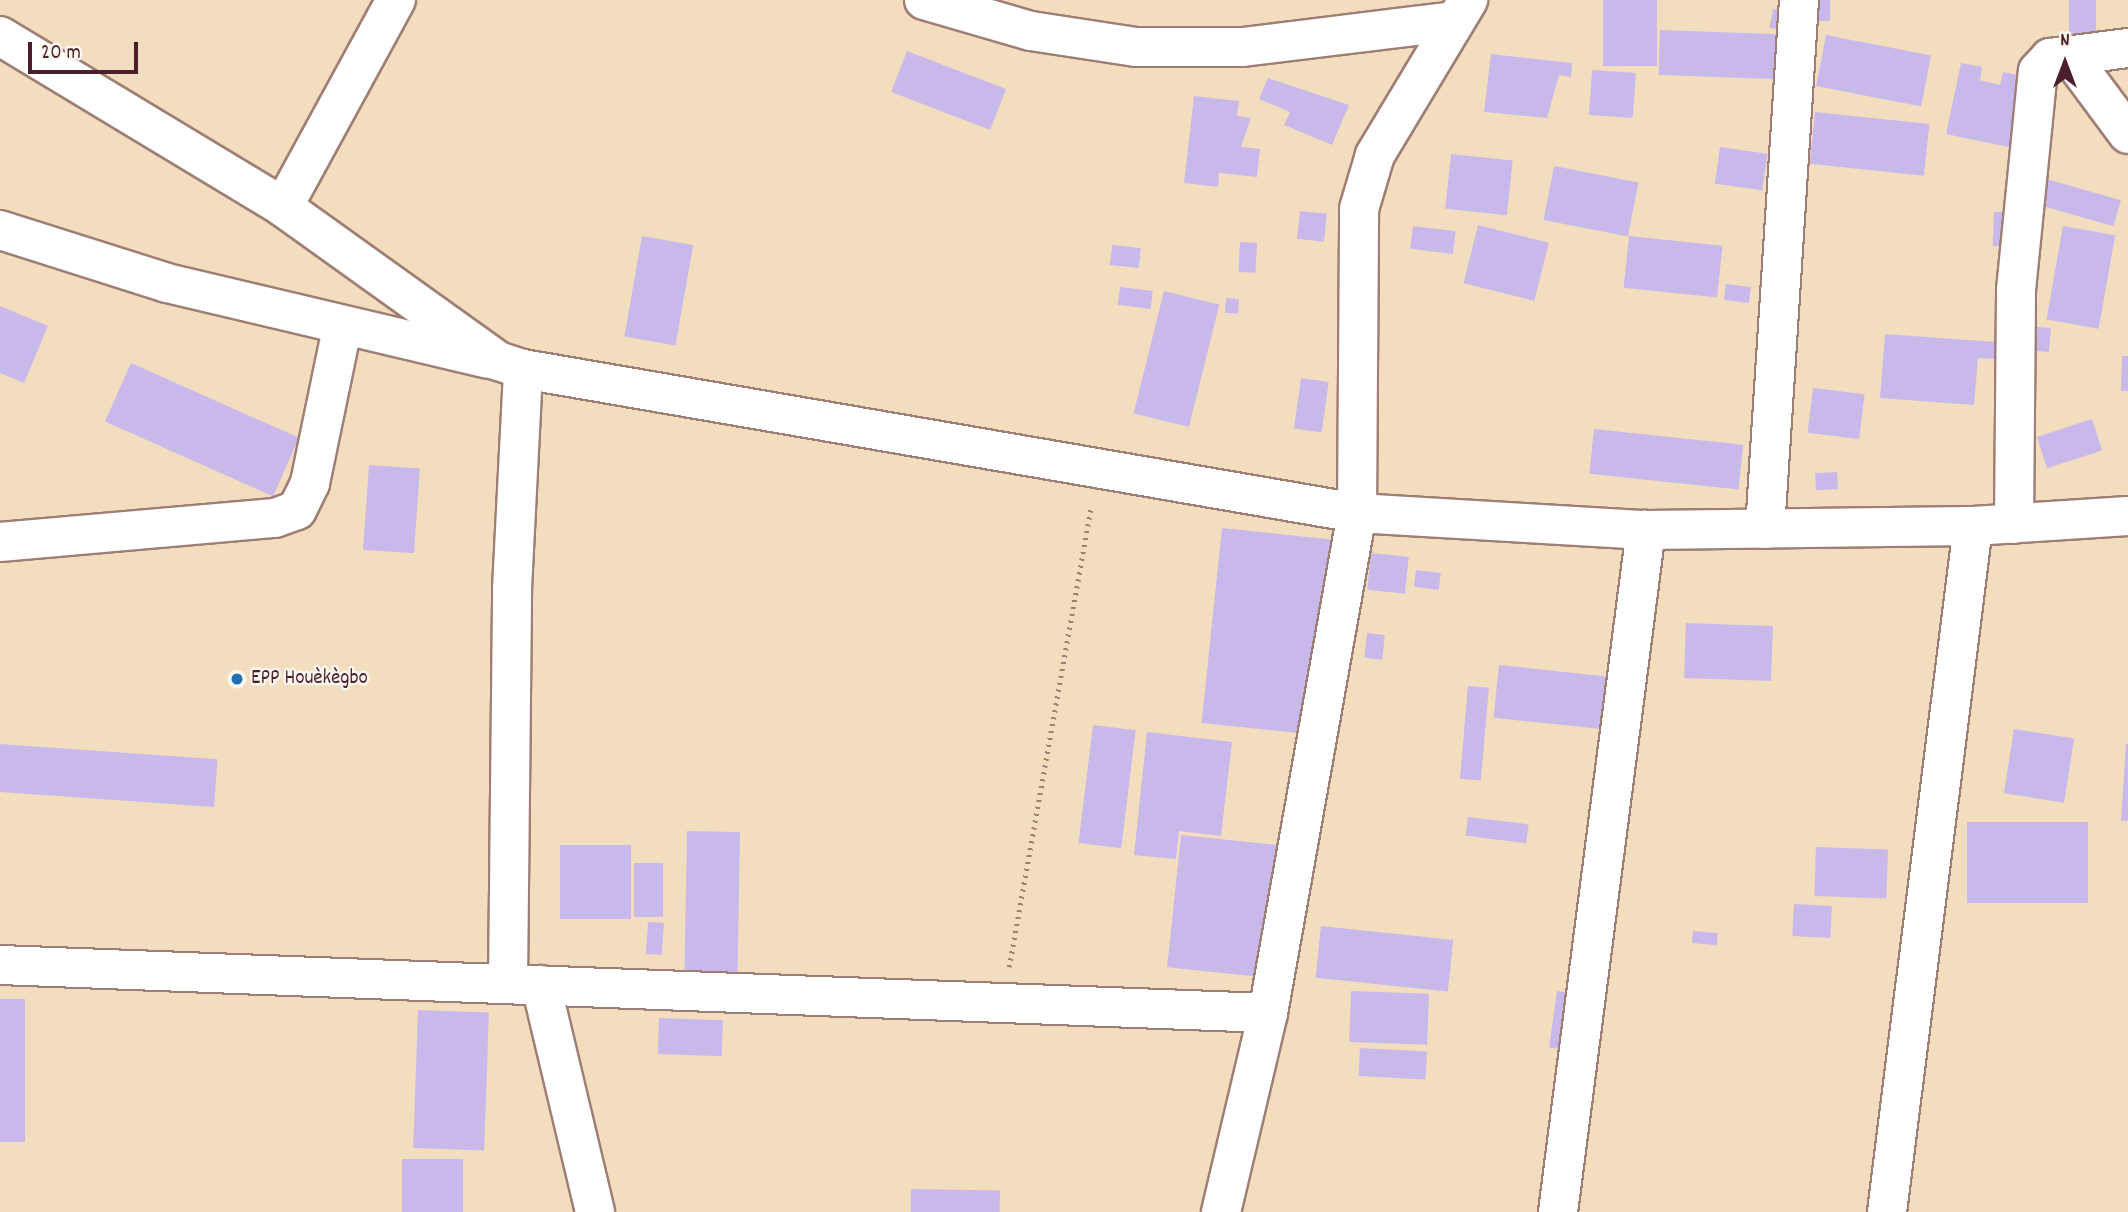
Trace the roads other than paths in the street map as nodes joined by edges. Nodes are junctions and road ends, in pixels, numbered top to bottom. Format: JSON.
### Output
{"nodes":[{"id":1,"x":396,"y":0,"type":"edge"},
{"id":2,"x":924,"y":0,"type":"edge"},
{"id":3,"x":1799,"y":0,"type":"edge"},
{"id":4,"x":1461,"y":11,"type":"edge"},
{"id":5,"x":0,"y":36,"type":"edge"},
{"id":6,"x":2128,"y":48,"type":"edge"},
{"id":7,"x":2070,"y":56,"type":"junction"},
{"id":8,"x":2128,"y":134,"type":"edge"},
{"id":9,"x":283,"y":207,"type":"junction"},
{"id":10,"x":0,"y":230,"type":"edge"},
{"id":11,"x":342,"y":328,"type":"junction"},
{"id":12,"x":510,"y":365,"type":"junction"},
{"id":13,"x":1357,"y":513,"type":"junction"},
{"id":14,"x":2128,"y":516,"type":"edge"},
{"id":15,"x":2014,"y":524,"type":"junction"},
{"id":16,"x":1973,"y":526,"type":"junction"},
{"id":17,"x":1765,"y":529,"type":"junction"},
{"id":18,"x":1646,"y":530,"type":"junction"},
{"id":19,"x":0,"y":542,"type":"edge"},
{"id":20,"x":0,"y":965,"type":"edge"},
{"id":21,"x":524,"y":984,"type":"junction"},
{"id":22,"x":1268,"y":1013,"type":"junction"},
{"id":23,"x":595,"y":1212,"type":"edge"},
{"id":24,"x":1221,"y":1212,"type":"edge"},
{"id":25,"x":1558,"y":1212,"type":"edge"},
{"id":26,"x":1887,"y":1212,"type":"edge"}],
"edges":[{"from":1,"to":9,"type":"street"},
{"from":2,"to":4,"type":"street"},
{"from":3,"to":17,"type":"street"},
{"from":4,"to":13,"type":"street"},
{"from":5,"to":9,"type":"street"},
{"from":6,"to":7,"type":"street"},
{"from":7,"to":8,"type":"street"},
{"from":7,"to":15,"type":"street"},
{"from":9,"to":12,"type":"street"},
{"from":10,"to":11,"type":"street"},
{"from":11,"to":12,"type":"street"},
{"from":11,"to":19,"type":"street"},
{"from":12,"to":13,"type":"street"},
{"from":12,"to":21,"type":"street"},
{"from":13,"to":18,"type":"street"},
{"from":13,"to":22,"type":"street"},
{"from":14,"to":15,"type":"street"},
{"from":15,"to":16,"type":"street"},
{"from":16,"to":17,"type":"street"},
{"from":16,"to":26,"type":"street"},
{"from":17,"to":18,"type":"street"},
{"from":18,"to":25,"type":"street"},
{"from":20,"to":21,"type":"street"},
{"from":21,"to":22,"type":"street"},
{"from":21,"to":23,"type":"street"},
{"from":22,"to":24,"type":"street"}]}
